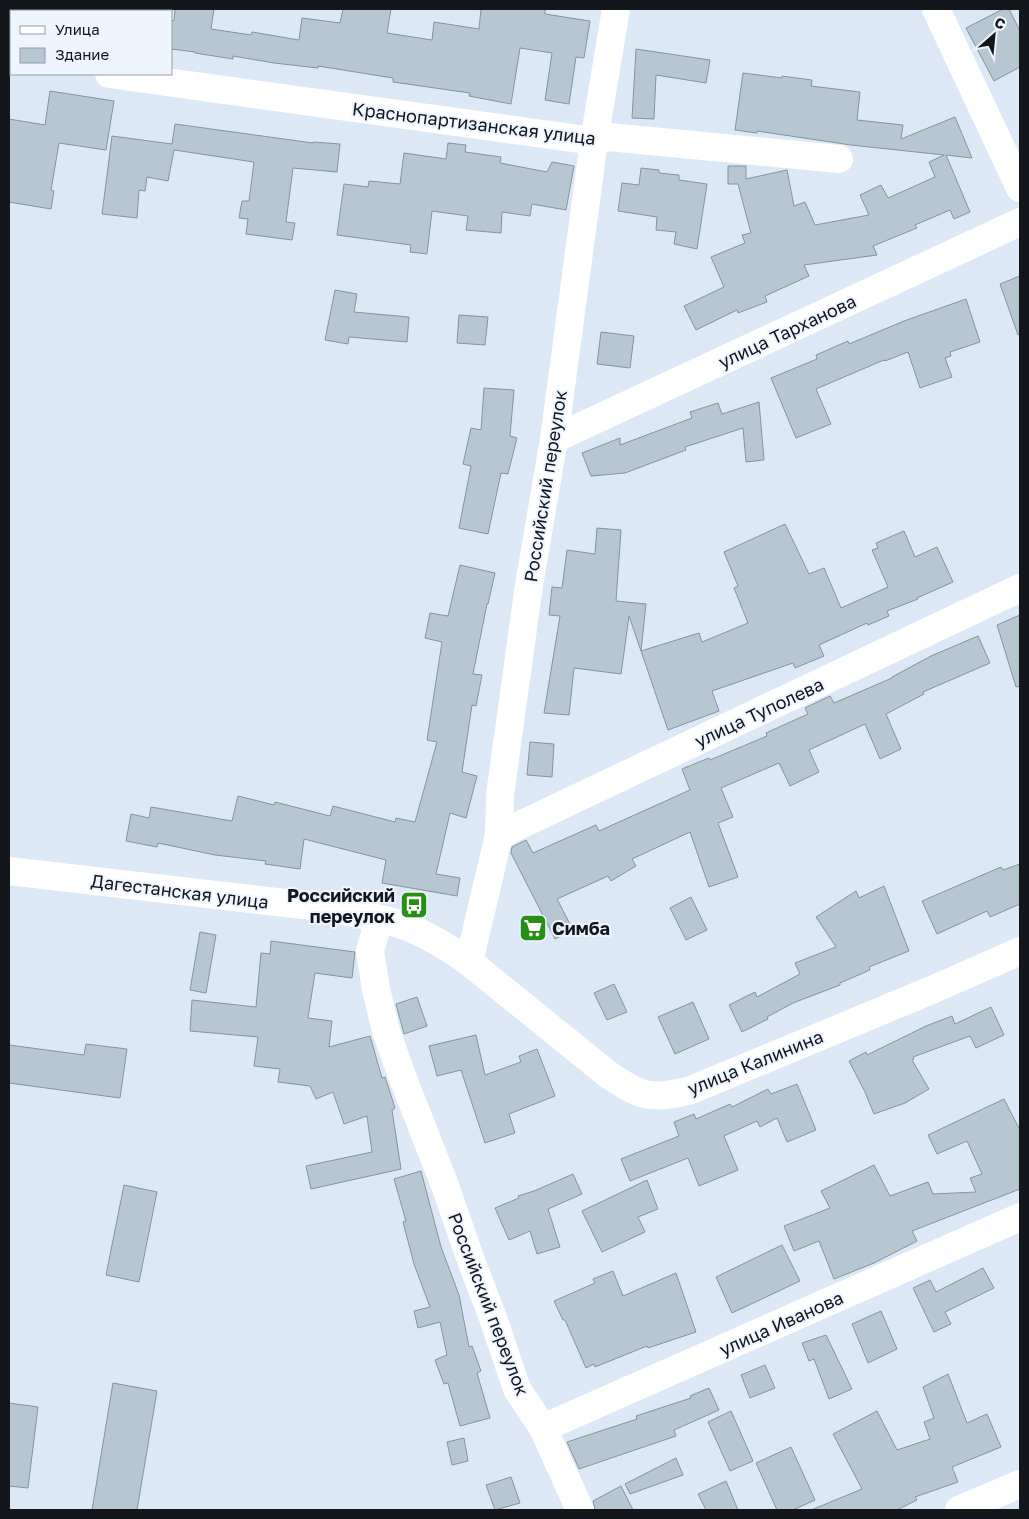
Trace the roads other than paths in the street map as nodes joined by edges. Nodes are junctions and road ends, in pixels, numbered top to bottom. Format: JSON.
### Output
{"nodes":[{"id":1,"x":616,"y":9,"type":"edge"},
{"id":2,"x":936,"y":9,"type":"edge"},
{"id":3,"x":117,"y":75,"type":"edge"},
{"id":4,"x":594,"y":142,"type":"junction"},
{"id":5,"x":839,"y":159,"type":"dead end"},
{"id":6,"x":1020,"y":188,"type":"edge"},
{"id":7,"x":1020,"y":222,"type":"edge"},
{"id":8,"x":554,"y":439,"type":"junction"},
{"id":9,"x":1020,"y":588,"type":"edge"},
{"id":10,"x":498,"y":835,"type":"junction"},
{"id":11,"x":9,"y":871,"type":"edge"},
{"id":12,"x":379,"y":919,"type":"junction"},
{"id":13,"x":1020,"y":950,"type":"edge"},
{"id":14,"x":469,"y":962,"type":"junction"},
{"id":15,"x":1020,"y":1217,"type":"edge"},
{"id":16,"x":543,"y":1428,"type":"junction"},
{"id":17,"x":1020,"y":1484,"type":"edge"},
{"id":18,"x":580,"y":1510,"type":"edge"},
{"id":19,"x":959,"y":1510,"type":"edge"}],
"edges":[{"from":1,"to":4,"type":"street","name":"Российский переулок"},
{"from":2,"to":6,"type":"street"},
{"from":3,"to":4,"type":"street","name":"Краснопартизанская улица"},
{"from":4,"to":5,"type":"street","name":"Краснопартизанская улица"},
{"from":4,"to":8,"type":"street","name":"Российский переулок"},
{"from":7,"to":8,"type":"street","name":"улица Тарханова"},
{"from":8,"to":10,"type":"street","name":"Российский переулок"},
{"from":9,"to":10,"type":"street","name":"улица Туполева"},
{"from":10,"to":14,"type":"street","name":"Российский переулок"},
{"from":11,"to":12,"type":"street","name":"Дагестанская улица"},
{"from":12,"to":14,"type":"street","name":"улица Калинина"},
{"from":12,"to":16,"type":"street","name":"Российский переулок"},
{"from":13,"to":14,"type":"street","name":"улица Калинина"},
{"from":15,"to":16,"type":"street","name":"улица Иванова"},
{"from":16,"to":18,"type":"street","name":"Российский переулок"},
{"from":17,"to":19,"type":"street"}]}
